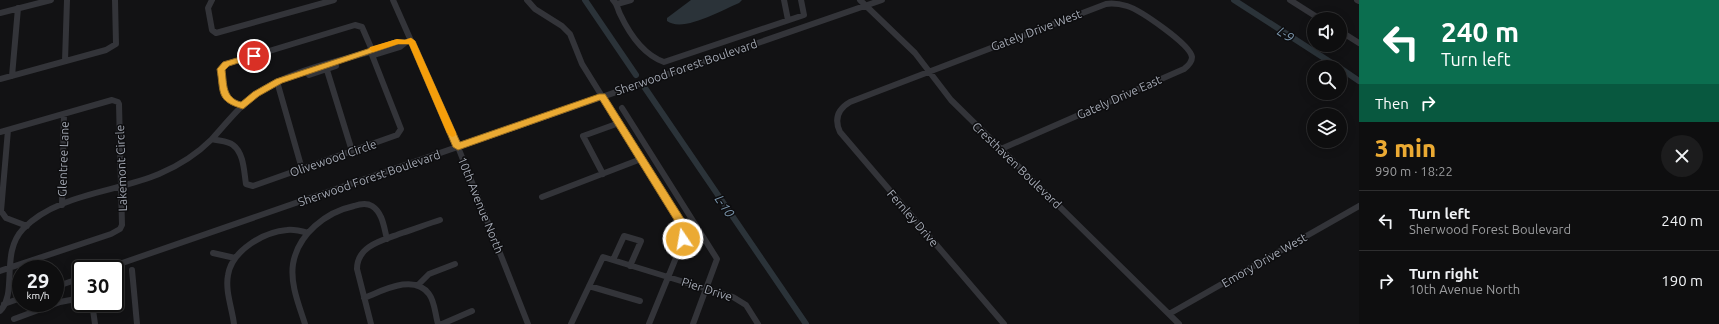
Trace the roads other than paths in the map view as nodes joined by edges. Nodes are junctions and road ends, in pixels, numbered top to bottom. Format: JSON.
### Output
{"nodes":[{"id":1,"x":52,"y":0,"type":"edge"},
{"id":2,"x":67,"y":0,"type":"edge"},
{"id":3,"x":115,"y":0,"type":"edge"},
{"id":4,"x":212,"y":0,"type":"edge"},
{"id":5,"x":334,"y":0,"type":"edge"},
{"id":6,"x":393,"y":0,"type":"edge"},
{"id":7,"x":527,"y":0,"type":"edge"},
{"id":8,"x":632,"y":0,"type":"edge"},
{"id":9,"x":784,"y":0,"type":"edge"},
{"id":10,"x":801,"y":0,"type":"edge"},
{"id":11,"x":860,"y":0,"type":"edge"},
{"id":12,"x":882,"y":0,"type":"edge"},
{"id":13,"x":1290,"y":0,"type":"edge"},
{"id":14,"x":615,"y":2,"type":"edge"},
{"id":15,"x":866,"y":6,"type":"junction"},
{"id":16,"x":18,"y":8,"type":"junction"},
{"id":17,"x":1309,"y":12,"type":"edge"},
{"id":18,"x":0,"y":13,"type":"edge"},
{"id":19,"x":788,"y":20,"type":"junction"},
{"id":20,"x":1162,"y":28,"type":"joint"},
{"id":21,"x":1347,"y":35,"type":"edge"},
{"id":22,"x":408,"y":42,"type":"junction"},
{"id":23,"x":1359,"y":43,"type":"edge"},
{"id":24,"x":372,"y":52,"type":"junction"},
{"id":25,"x":65,"y":61,"type":"junction"},
{"id":26,"x":326,"y":67,"type":"junction"},
{"id":27,"x":929,"y":72,"type":"junction"},
{"id":28,"x":12,"y":76,"type":"junction"},
{"id":29,"x":0,"y":79,"type":"edge"},
{"id":30,"x":278,"y":84,"type":"junction"},
{"id":31,"x":271,"y":86,"type":"junction"},
{"id":32,"x":602,"y":96,"type":"junction"},
{"id":33,"x":243,"y":106,"type":"junction"},
{"id":34,"x":842,"y":107,"type":"joint"},
{"id":35,"x":622,"y":108,"type":"dead end"},
{"id":36,"x":64,"y":114,"type":"junction"},
{"id":37,"x":619,"y":123,"type":"junction"},
{"id":38,"x":8,"y":130,"type":"junction"},
{"id":39,"x":0,"y":132,"type":"edge"},
{"id":40,"x":212,"y":139,"type":"junction"},
{"id":41,"x":458,"y":147,"type":"junction"},
{"id":42,"x":1001,"y":149,"type":"junction"},
{"id":43,"x":352,"y":152,"type":"junction"},
{"id":44,"x":641,"y":159,"type":"junction"},
{"id":45,"x":302,"y":169,"type":"junction"},
{"id":46,"x":603,"y":174,"type":"junction"},
{"id":47,"x":122,"y":186,"type":"junction"},
{"id":48,"x":542,"y":197,"type":"dead end"},
{"id":49,"x":1,"y":200,"type":"edge"},
{"id":50,"x":62,"y":205,"type":"junction"},
{"id":51,"x":1359,"y":206,"type":"edge"},
{"id":52,"x":440,"y":220,"type":"dead end"},
{"id":53,"x":27,"y":226,"type":"junction"},
{"id":54,"x":308,"y":233,"type":"junction"},
{"id":55,"x":387,"y":239,"type":"junction"},
{"id":56,"x":213,"y":253,"type":"dead end"},
{"id":57,"x":235,"y":258,"type":"junction"},
{"id":58,"x":613,"y":260,"type":"junction"},
{"id":59,"x":124,"y":262,"type":"edge"},
{"id":60,"x":455,"y":264,"type":"dead end"},
{"id":61,"x":630,"y":266,"type":"junction"},
{"id":62,"x":9,"y":268,"type":"junction"},
{"id":63,"x":132,"y":270,"type":"dead end"},
{"id":64,"x":0,"y":272,"type":"edge"},
{"id":65,"x":668,"y":277,"type":"junction"},
{"id":66,"x":418,"y":286,"type":"junction"},
{"id":67,"x":590,"y":286,"type":"junction"},
{"id":68,"x":706,"y":289,"type":"junction"},
{"id":69,"x":364,"y":298,"type":"junction"},
{"id":70,"x":72,"y":299,"type":"edge"},
{"id":71,"x":640,"y":301,"type":"dead end"},
{"id":72,"x":3,"y":304,"type":"edge"},
{"id":73,"x":0,"y":310,"type":"edge"},
{"id":74,"x":472,"y":311,"type":"dead end"},
{"id":75,"x":93,"y":312,"type":"edge"},
{"id":76,"x":1169,"y":314,"type":"junction"},
{"id":77,"x":14,"y":319,"type":"dead end"},
{"id":78,"x":95,"y":324,"type":"edge"},
{"id":79,"x":137,"y":324,"type":"edge"},
{"id":80,"x":234,"y":324,"type":"edge"},
{"id":81,"x":305,"y":324,"type":"edge"},
{"id":82,"x":371,"y":324,"type":"edge"},
{"id":83,"x":438,"y":324,"type":"edge"},
{"id":84,"x":442,"y":324,"type":"edge"},
{"id":85,"x":528,"y":324,"type":"edge"},
{"id":86,"x":571,"y":324,"type":"edge"},
{"id":87,"x":649,"y":324,"type":"edge"},
{"id":88,"x":694,"y":324,"type":"edge"},
{"id":89,"x":758,"y":324,"type":"edge"},
{"id":90,"x":1004,"y":324,"type":"edge"},
{"id":91,"x":1179,"y":324,"type":"edge"}],
"edges":[{"from":1,"to":16,"type":"street"},
{"from":2,"to":25,"type":"street"},
{"from":3,"to":25,"type":"street"},
{"from":4,"to":5,"type":"street"},
{"from":6,"to":22,"type":"street","name":"10th Avenue North"},
{"from":7,"to":32,"type":"street"},
{"from":8,"to":14,"type":"street"},
{"from":9,"to":19,"type":"street"},
{"from":10,"to":19,"type":"street"},
{"from":11,"to":15,"type":"street","name":"Cresthaven Boulevard"},
{"from":12,"to":15,"type":"street","name":"Sherwood Forest Boulevard"},
{"from":13,"to":17,"type":"street"},
{"from":14,"to":19,"type":"street"},
{"from":15,"to":27,"type":"street","name":"Cresthaven Boulevard"},
{"from":15,"to":32,"type":"street","name":"Sherwood Forest Boulevard"},
{"from":16,"to":18,"type":"street"},
{"from":16,"to":28,"type":"street"},
{"from":20,"to":27,"type":"street","name":"Gately Drive West"},
{"from":20,"to":42,"type":"street","name":"Gately Drive East"},
{"from":21,"to":23,"type":"street"},
{"from":22,"to":24,"type":"street"},
{"from":22,"to":41,"type":"street","name":"10th Avenue North"},
{"from":24,"to":26,"type":"street"},
{"from":24,"to":33,"type":"street","name":"Olivewood Circle"},
{"from":24,"to":43,"type":"street","name":"Olivewood Circle"},
{"from":25,"to":28,"type":"street"},
{"from":26,"to":30,"type":"street"},
{"from":26,"to":31,"type":"street"},
{"from":26,"to":43,"type":"street"},
{"from":27,"to":34,"type":"street","name":"Gately Drive West"},
{"from":27,"to":42,"type":"street","name":"Cresthaven Boulevard"},
{"from":28,"to":29,"type":"street"},
{"from":30,"to":31,"type":"street"},
{"from":30,"to":45,"type":"street"},
{"from":31,"to":33,"type":"street"},
{"from":32,"to":37,"type":"street"},
{"from":32,"to":41,"type":"street","name":"Sherwood Forest Boulevard"},
{"from":33,"to":40,"type":"street"},
{"from":34,"to":90,"type":"street","name":"Fernley Drive"},
{"from":35,"to":68,"type":"street"},
{"from":36,"to":38,"type":"street","name":"Lakemont Circle"},
{"from":36,"to":47,"type":"street","name":"Lakemont Circle"},
{"from":36,"to":50,"type":"street","name":"Glentree Lane"},
{"from":37,"to":44,"type":"street"},
{"from":37,"to":46,"type":"street"},
{"from":38,"to":39,"type":"street","name":"Lakemont Circle"},
{"from":38,"to":49,"type":"street"},
{"from":40,"to":45,"type":"street","name":"Olivewood Circle"},
{"from":40,"to":47,"type":"street"},
{"from":41,"to":59,"type":"street","name":"Sherwood Forest Boulevard"},
{"from":41,"to":85,"type":"street","name":"10th Avenue North"},
{"from":42,"to":76,"type":"street","name":"Cresthaven Boulevard"},
{"from":43,"to":45,"type":"street","name":"Olivewood Circle"},
{"from":44,"to":46,"type":"street"},
{"from":44,"to":65,"type":"street"},
{"from":46,"to":48,"type":"street"},
{"from":47,"to":50,"type":"street"},
{"from":47,"to":62,"type":"street","name":"Lakemont Circle"},
{"from":49,"to":53,"type":"street"},
{"from":50,"to":53,"type":"street"},
{"from":51,"to":76,"type":"street","name":"Emory Drive West"},
{"from":52,"to":55,"type":"street"},
{"from":53,"to":62,"type":"street"},
{"from":54,"to":55,"type":"street"},
{"from":54,"to":57,"type":"street"},
{"from":54,"to":81,"type":"street"},
{"from":55,"to":69,"type":"street"},
{"from":56,"to":57,"type":"street"},
{"from":57,"to":80,"type":"street"},
{"from":58,"to":61,"type":"street","name":"Pier Drive"},
{"from":58,"to":61,"type":"street"},
{"from":58,"to":67,"type":"street"},
{"from":60,"to":66,"type":"street"},
{"from":61,"to":65,"type":"street","name":"Pier Drive"},
{"from":62,"to":64,"type":"street","name":"Lakemont Circle"},
{"from":62,"to":72,"type":"street"},
{"from":63,"to":79,"type":"street"},
{"from":65,"to":68,"type":"street","name":"Pier Drive"},
{"from":65,"to":87,"type":"street"},
{"from":66,"to":69,"type":"street"},
{"from":66,"to":83,"type":"street"},
{"from":67,"to":71,"type":"street"},
{"from":67,"to":86,"type":"street"},
{"from":68,"to":88,"type":"street"},
{"from":68,"to":89,"type":"street","name":"Pier Drive"},
{"from":69,"to":82,"type":"street"},
{"from":70,"to":77,"type":"street"},
{"from":72,"to":73,"type":"street"},
{"from":74,"to":84,"type":"street"},
{"from":75,"to":78,"type":"street"},
{"from":76,"to":91,"type":"street","name":"Cresthaven Boulevard"}]}
